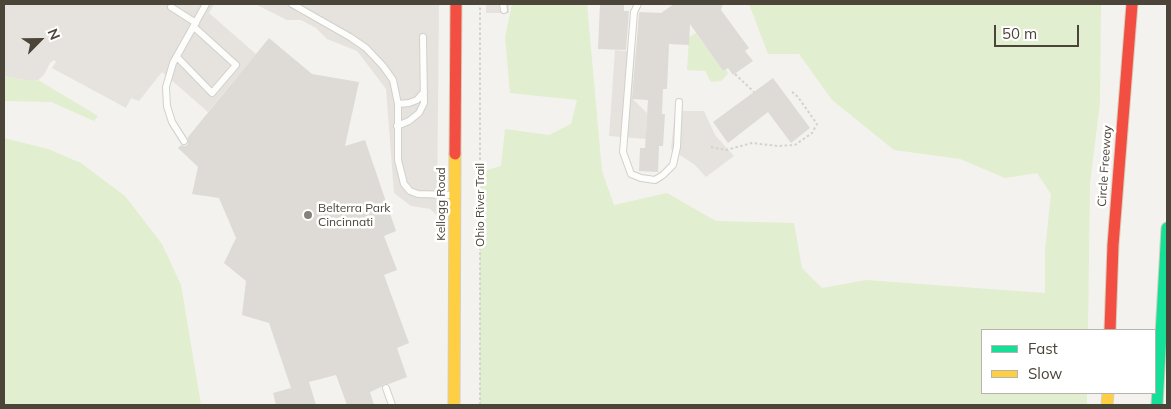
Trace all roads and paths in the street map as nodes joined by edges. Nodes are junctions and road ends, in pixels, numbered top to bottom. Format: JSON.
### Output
{"nodes":[{"id":1,"x":206,"y":4,"type":"edge"},
{"id":2,"x":292,"y":4,"type":"edge"},
{"id":3,"x":456,"y":4,"type":"edge"},
{"id":4,"x":480,"y":4,"type":"edge"},
{"id":5,"x":638,"y":4,"type":"edge"},
{"id":6,"x":1132,"y":4,"type":"edge"},
{"id":7,"x":171,"y":7,"type":"dead end"},
{"id":8,"x":195,"y":25,"type":"junction"},
{"id":9,"x":423,"y":37,"type":"dead end"},
{"id":10,"x":177,"y":57,"type":"junction"},
{"id":11,"x":735,"y":74,"type":"dead end"},
{"id":12,"x":790,"y":90,"type":"dead end"},
{"id":13,"x":424,"y":92,"type":"junction"},
{"id":14,"x":754,"y":92,"type":"dead end"},
{"id":15,"x":679,"y":102,"type":"dead end"},
{"id":16,"x":398,"y":104,"type":"junction"},
{"id":17,"x":397,"y":126,"type":"junction"},
{"id":18,"x":184,"y":141,"type":"dead end"},
{"id":19,"x":711,"y":147,"type":"dead end"},
{"id":20,"x":455,"y":195,"type":"junction"},
{"id":21,"x":1167,"y":228,"type":"edge"},
{"id":22,"x":1110,"y":329,"type":"edge"},
{"id":23,"x":386,"y":388,"type":"dead end"},
{"id":24,"x":392,"y":405,"type":"edge"},
{"id":25,"x":454,"y":405,"type":"edge"},
{"id":26,"x":480,"y":405,"type":"edge"},
{"id":27,"x":1157,"y":405,"type":"edge"}],
"edges":[{"from":1,"to":8,"type":"lane"},
{"from":2,"to":16,"type":"lane"},
{"from":3,"to":20,"type":"main road","name":"Kellogg Road"},
{"from":4,"to":26,"type":"path","name":"Ohio River Trail"},
{"from":5,"to":15,"type":"lane"},
{"from":6,"to":22,"type":"main road","name":"Circle Freeway"},
{"from":7,"to":8,"type":"lane"},
{"from":8,"to":10,"type":"lane"},
{"from":8,"to":10,"type":"lane"},
{"from":9,"to":13,"type":"lane"},
{"from":10,"to":18,"type":"lane"},
{"from":11,"to":14,"type":"path"},
{"from":12,"to":19,"type":"path"},
{"from":13,"to":16,"type":"lane"},
{"from":13,"to":17,"type":"lane"},
{"from":16,"to":17,"type":"lane"},
{"from":17,"to":20,"type":"lane"},
{"from":20,"to":25,"type":"main road","name":"Kellogg Road"},
{"from":21,"to":27,"type":"main road"},
{"from":23,"to":24,"type":"lane"}]}
